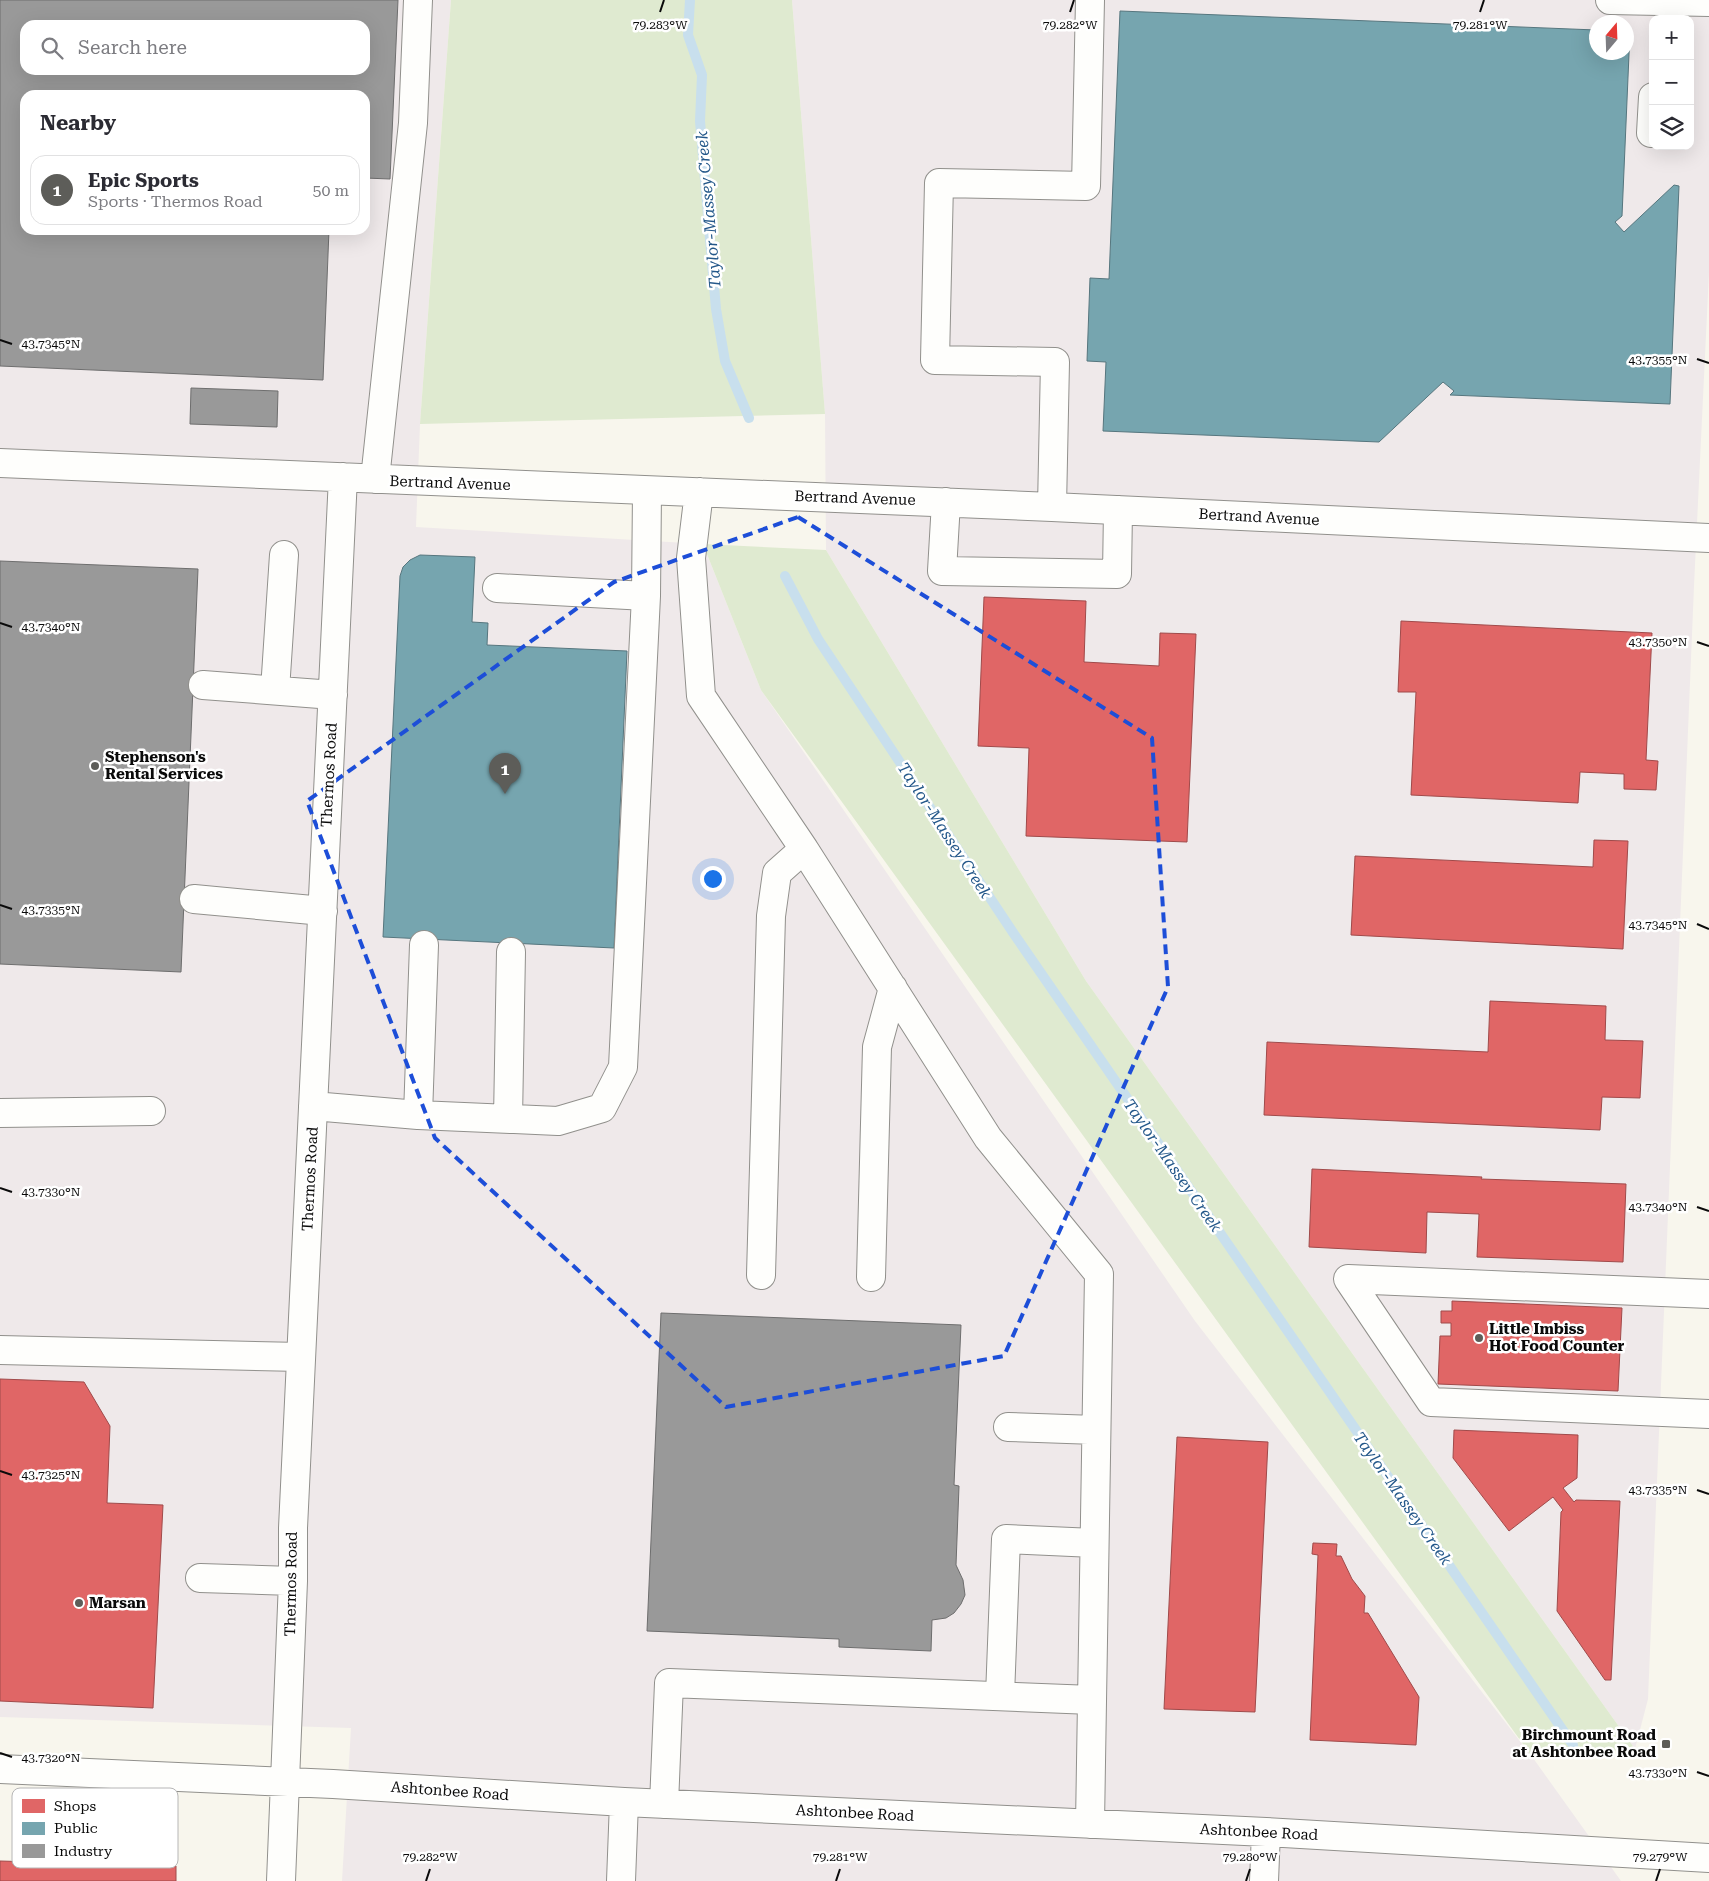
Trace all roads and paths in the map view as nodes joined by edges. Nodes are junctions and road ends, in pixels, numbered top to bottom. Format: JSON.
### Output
{"nodes":[{"id":1,"x":418,"y":0,"type":"edge"},
{"id":2,"x":1090,"y":0,"type":"edge"},
{"id":3,"x":1610,"y":0,"type":"edge"},
{"id":4,"x":1709,"y":2,"type":"edge"},
{"id":5,"x":1658,"y":10,"type":"edge"},
{"id":6,"x":0,"y":463,"type":"edge"},
{"id":7,"x":343,"y":477,"type":"junction"},
{"id":8,"x":375,"y":479,"type":"junction"},
{"id":9,"x":647,"y":490,"type":"junction"},
{"id":10,"x":699,"y":492,"type":"junction"},
{"id":11,"x":946,"y":502,"type":"junction"},
{"id":12,"x":1052,"y":507,"type":"junction"},
{"id":13,"x":1118,"y":510,"type":"junction"},
{"id":14,"x":1709,"y":538,"type":"edge"},
{"id":15,"x":284,"y":555,"type":"dead end"},
{"id":16,"x":497,"y":588,"type":"dead end"},
{"id":17,"x":646,"y":596,"type":"junction"},
{"id":18,"x":204,"y":685,"type":"dead end"},
{"id":19,"x":275,"y":690,"type":"junction"},
{"id":20,"x":333,"y":694,"type":"junction"},
{"id":21,"x":804,"y":849,"type":"junction"},
{"id":22,"x":194,"y":899,"type":"dead end"},
{"id":23,"x":323,"y":911,"type":"junction"},
{"id":24,"x":424,"y":945,"type":"dead end"},
{"id":25,"x":511,"y":952,"type":"dead end"},
{"id":26,"x":893,"y":988,"type":"junction"},
{"id":27,"x":313,"y":1106,"type":"junction"},
{"id":28,"x":151,"y":1111,"type":"dead end"},
{"id":29,"x":0,"y":1113,"type":"edge"},
{"id":30,"x":418,"y":1115,"type":"junction"},
{"id":31,"x":508,"y":1119,"type":"junction"},
{"id":32,"x":761,"y":1275,"type":"dead end"},
{"id":33,"x":871,"y":1277,"type":"dead end"},
{"id":34,"x":1709,"y":1294,"type":"edge"},
{"id":35,"x":0,"y":1350,"type":"edge"},
{"id":36,"x":301,"y":1357,"type":"junction"},
{"id":37,"x":1709,"y":1414,"type":"edge"},
{"id":38,"x":1008,"y":1427,"type":"dead end"},
{"id":39,"x":1096,"y":1430,"type":"junction"},
{"id":40,"x":1094,"y":1543,"type":"junction"},
{"id":41,"x":200,"y":1578,"type":"dead end"},
{"id":42,"x":292,"y":1581,"type":"junction"},
{"id":43,"x":1000,"y":1696,"type":"junction"},
{"id":44,"x":1092,"y":1700,"type":"junction"},
{"id":45,"x":0,"y":1769,"type":"edge"},
{"id":46,"x":285,"y":1782,"type":"junction"},
{"id":47,"x":624,"y":1802,"type":"junction"},
{"id":48,"x":664,"y":1804,"type":"junction"},
{"id":49,"x":1090,"y":1824,"type":"junction"},
{"id":50,"x":1266,"y":1832,"type":"junction"},
{"id":51,"x":1709,"y":1858,"type":"edge"},
{"id":52,"x":281,"y":1881,"type":"edge"},
{"id":53,"x":622,"y":1881,"type":"edge"},
{"id":54,"x":1264,"y":1881,"type":"edge"}],
"edges":[{"from":1,"to":8,"type":"street"},
{"from":2,"to":12,"type":"street"},
{"from":3,"to":5,"type":"street"},
{"from":4,"to":5,"type":"street"},
{"from":6,"to":7,"type":"street","name":"Bertrand Avenue"},
{"from":7,"to":8,"type":"street","name":"Bertrand Avenue"},
{"from":7,"to":20,"type":"street","name":"Thermos Road"},
{"from":8,"to":9,"type":"street","name":"Bertrand Avenue"},
{"from":9,"to":10,"type":"street","name":"Bertrand Avenue"},
{"from":9,"to":17,"type":"street"},
{"from":10,"to":11,"type":"street","name":"Bertrand Avenue"},
{"from":10,"to":21,"type":"street"},
{"from":11,"to":12,"type":"street","name":"Bertrand Avenue"},
{"from":11,"to":13,"type":"street"},
{"from":12,"to":13,"type":"street","name":"Bertrand Avenue"},
{"from":13,"to":14,"type":"street","name":"Bertrand Avenue"},
{"from":15,"to":19,"type":"street"},
{"from":16,"to":17,"type":"street"},
{"from":17,"to":31,"type":"street"},
{"from":18,"to":19,"type":"street"},
{"from":19,"to":20,"type":"street"},
{"from":20,"to":23,"type":"street","name":"Thermos Road"},
{"from":21,"to":26,"type":"street"},
{"from":21,"to":32,"type":"street"},
{"from":22,"to":23,"type":"street"},
{"from":23,"to":27,"type":"street","name":"Thermos Road"},
{"from":24,"to":30,"type":"street"},
{"from":25,"to":31,"type":"street"},
{"from":26,"to":33,"type":"street"},
{"from":26,"to":39,"type":"street"},
{"from":27,"to":30,"type":"street"},
{"from":27,"to":36,"type":"street","name":"Thermos Road"},
{"from":28,"to":29,"type":"street"},
{"from":30,"to":31,"type":"street"},
{"from":34,"to":37,"type":"street"},
{"from":35,"to":36,"type":"street"},
{"from":36,"to":42,"type":"street","name":"Thermos Road"},
{"from":38,"to":39,"type":"street"},
{"from":39,"to":40,"type":"street"},
{"from":40,"to":43,"type":"street"},
{"from":40,"to":44,"type":"street"},
{"from":41,"to":42,"type":"street"},
{"from":42,"to":46,"type":"street","name":"Thermos Road"},
{"from":43,"to":44,"type":"street"},
{"from":43,"to":48,"type":"street"},
{"from":44,"to":49,"type":"street"},
{"from":45,"to":46,"type":"street","name":"Ashtonbee Road"},
{"from":46,"to":47,"type":"street","name":"Ashtonbee Road"},
{"from":46,"to":52,"type":"street","name":"Thermos Road"},
{"from":47,"to":48,"type":"street","name":"Ashtonbee Road"},
{"from":47,"to":53,"type":"street"},
{"from":48,"to":49,"type":"street","name":"Ashtonbee Road"},
{"from":49,"to":50,"type":"street","name":"Ashtonbee Road"},
{"from":50,"to":51,"type":"street","name":"Ashtonbee Road"},
{"from":50,"to":54,"type":"street"}]}
